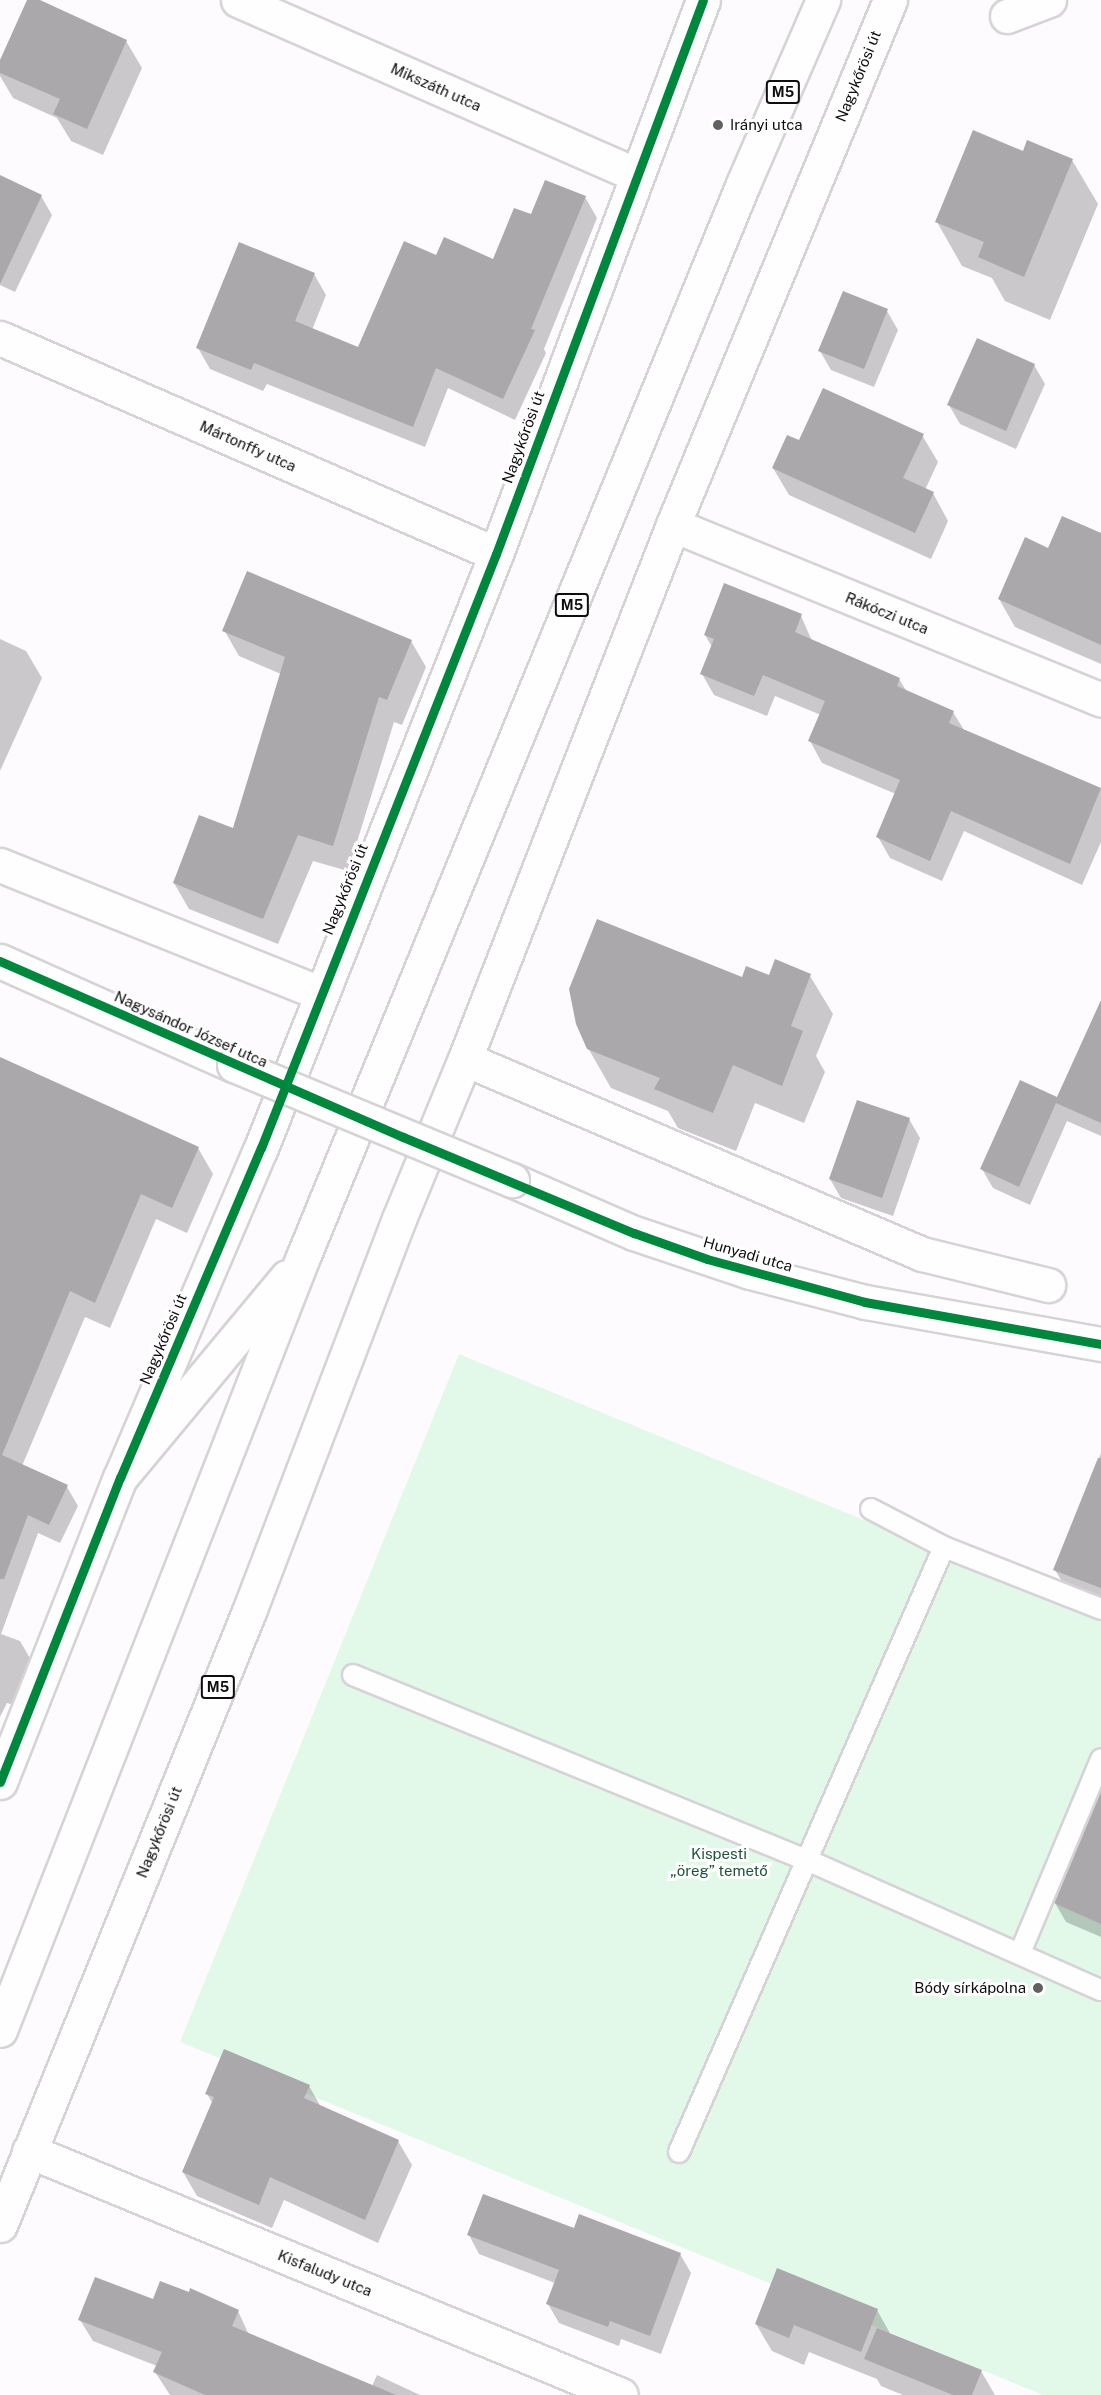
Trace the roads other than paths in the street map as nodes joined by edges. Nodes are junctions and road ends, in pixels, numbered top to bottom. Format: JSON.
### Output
{"nodes":[{"id":1,"x":238,"y":0,"type":"edge"},
{"id":2,"x":703,"y":0,"type":"edge"},
{"id":3,"x":823,"y":0,"type":"edge"},
{"id":4,"x":890,"y":0,"type":"edge"},
{"id":5,"x":1049,"y":0,"type":"edge"},
{"id":6,"x":1007,"y":16,"type":"dead end"},
{"id":7,"x":634,"y":174,"type":"junction"},
{"id":8,"x":0,"y":338,"type":"edge"},
{"id":9,"x":673,"y":525,"type":"junction"},
{"id":10,"x":496,"y":555,"type":"junction"},
{"id":11,"x":1101,"y":700,"type":"edge"},
{"id":12,"x":0,"y":865,"type":"edge"},
{"id":13,"x":0,"y":961,"type":"edge"},
{"id":14,"x":320,"y":993,"type":"junction"},
{"id":15,"x":465,"y":1059,"type":"junction"},
{"id":16,"x":403,"y":1137,"type":"joint"},
{"id":17,"x":303,"y":1257,"type":"junction"},
{"id":18,"x":1048,"y":1285,"type":"dead end"},
{"id":19,"x":1101,"y":1344,"type":"edge"},
{"id":20,"x":120,"y":1478,"type":"junction"},
{"id":21,"x":871,"y":1509,"type":"dead end"},
{"id":22,"x":944,"y":1547,"type":"junction"},
{"id":23,"x":1101,"y":1610,"type":"edge"},
{"id":24,"x":353,"y":1675,"type":"dead end"},
{"id":25,"x":1101,"y":1759,"type":"edge"},
{"id":26,"x":0,"y":1782,"type":"edge"},
{"id":27,"x":807,"y":1860,"type":"junction"},
{"id":28,"x":1020,"y":1953,"type":"junction"},
{"id":29,"x":1101,"y":1989,"type":"edge"},
{"id":30,"x":0,"y":2030,"type":"edge"},
{"id":31,"x":29,"y":2151,"type":"junction"},
{"id":32,"x":679,"y":2152,"type":"dead end"},
{"id":33,"x":0,"y":2226,"type":"edge"},
{"id":34,"x":621,"y":2395,"type":"edge"}],
"edges":[{"from":1,"to":7,"type":"street","name":"Mikszáth utca"},
{"from":2,"to":7,"type":"street","name":"Nagykőrösi út"},
{"from":3,"to":17,"type":"street","number":"M5"},
{"from":4,"to":9,"type":"street","name":"Nagykőrösi út","number":"M5"},
{"from":5,"to":6,"type":"street"},
{"from":7,"to":10,"type":"street","name":"Nagykőrösi út"},
{"from":8,"to":10,"type":"street","name":"Mártonffy utca"},
{"from":9,"to":11,"type":"street","name":"Rákóczi utca"},
{"from":9,"to":15,"type":"street","name":"Nagykőrösi út","number":"M5"},
{"from":10,"to":14,"type":"street","name":"Nagykőrösi út"},
{"from":12,"to":14,"type":"street"},
{"from":13,"to":16,"type":"street","name":"Nagysándor József utca","bridge":true},
{"from":14,"to":20,"type":"street","name":"Nagykőrösi út"},
{"from":15,"to":18,"type":"street"},
{"from":15,"to":31,"type":"street","name":"Nagykőrösi út","number":"M5"},
{"from":16,"to":19,"type":"street","name":"Hunyadi utca","bridge":true},
{"from":17,"to":20,"type":"street"},
{"from":17,"to":30,"type":"street","number":"M5"},
{"from":20,"to":26,"type":"street","name":"Nagykőrösi út"},
{"from":21,"to":22,"type":"lane"},
{"from":22,"to":23,"type":"lane"},
{"from":22,"to":27,"type":"lane"},
{"from":24,"to":27,"type":"lane"},
{"from":25,"to":28,"type":"lane"},
{"from":27,"to":28,"type":"lane"},
{"from":27,"to":32,"type":"lane"},
{"from":28,"to":29,"type":"lane"},
{"from":31,"to":33,"type":"street","name":"Nagykőrösi út","number":"M5"},
{"from":31,"to":34,"type":"street","name":"Kisfaludy utca"}]}
